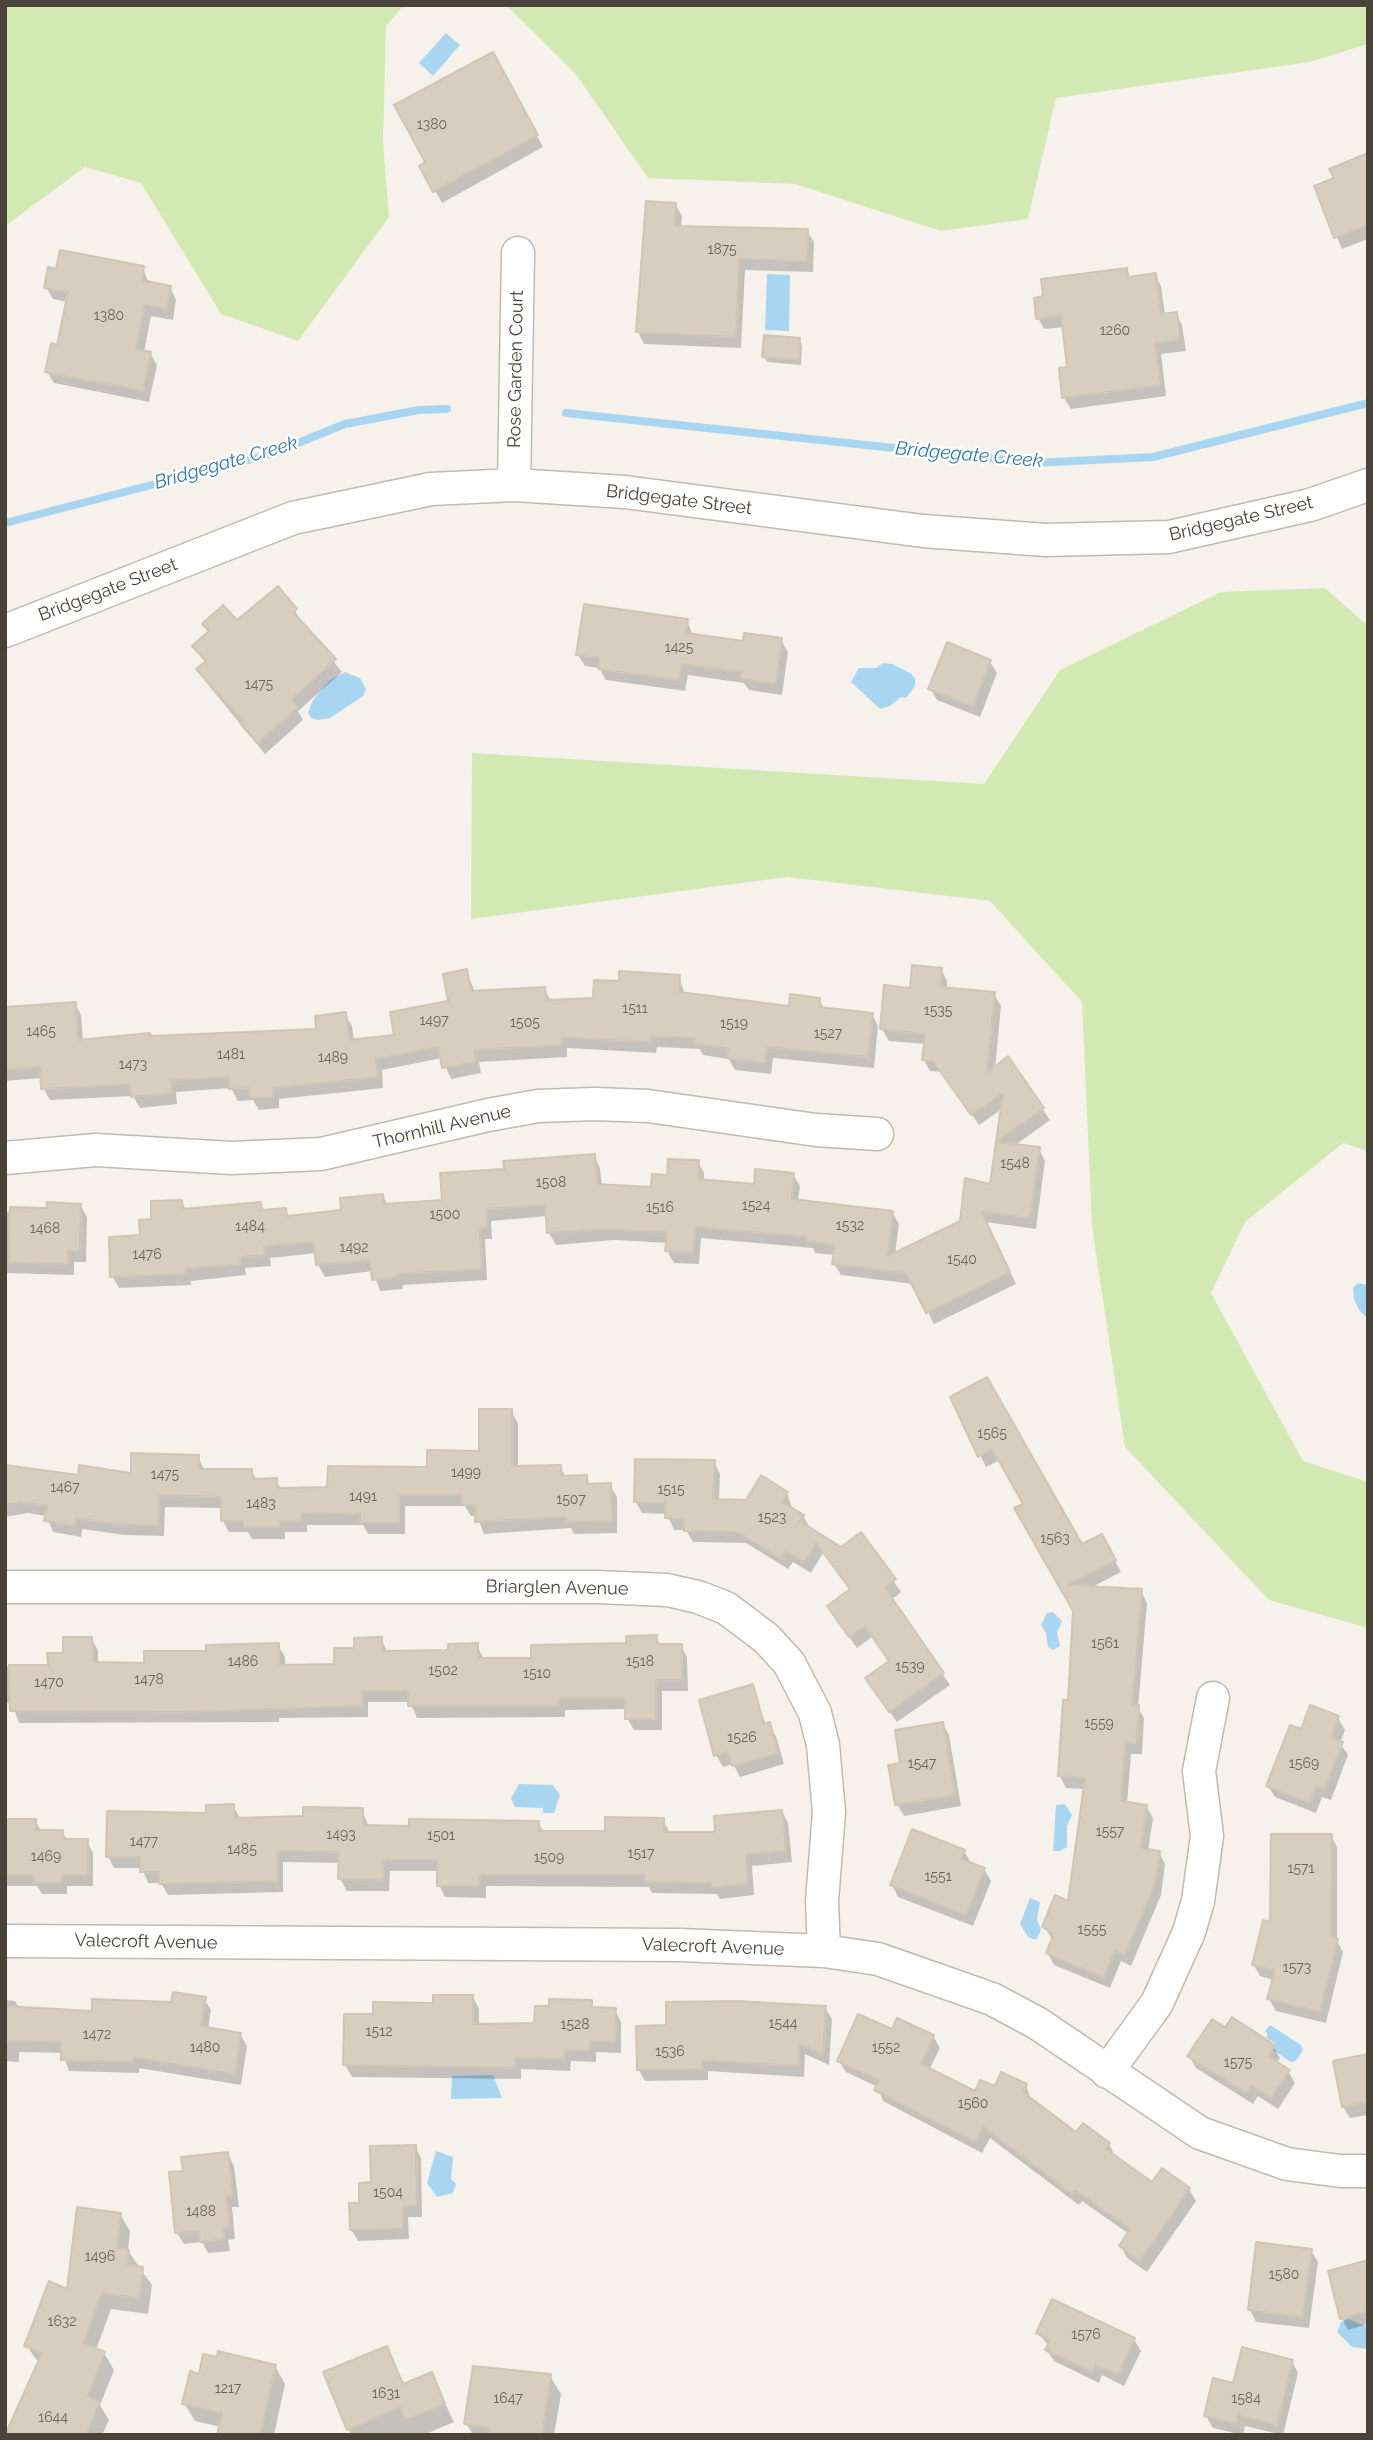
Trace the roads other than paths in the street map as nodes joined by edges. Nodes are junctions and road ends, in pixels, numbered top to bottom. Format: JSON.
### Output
{"nodes":[{"id":1,"x":518,"y":253,"type":"dead end"},
{"id":2,"x":514,"y":485,"type":"junction"},
{"id":3,"x":1368,"y":485,"type":"edge"},
{"id":4,"x":5,"y":631,"type":"edge"},
{"id":5,"x":877,"y":1134,"type":"dead end"},
{"id":6,"x":5,"y":1158,"type":"edge"},
{"id":7,"x":5,"y":1587,"type":"edge"},
{"id":8,"x":1213,"y":1698,"type":"dead end"},
{"id":9,"x":5,"y":1941,"type":"edge"},
{"id":10,"x":824,"y":1951,"type":"junction"},
{"id":11,"x":1107,"y":2072,"type":"junction"},
{"id":12,"x":1368,"y":2171,"type":"edge"}],
"edges":[{"from":1,"to":2,"type":"street","name":"Rose Garden Court"},
{"from":2,"to":3,"type":"street","name":"Bridgegate Street"},
{"from":2,"to":4,"type":"street","name":"Bridgegate Street"},
{"from":5,"to":6,"type":"street","name":"Thornhill Avenue"},
{"from":7,"to":10,"type":"street","name":"Briarglen Avenue"},
{"from":8,"to":11,"type":"street"},
{"from":9,"to":10,"type":"street","name":"Valecroft Avenue"},
{"from":10,"to":11,"type":"street","name":"Valecroft Avenue"},
{"from":11,"to":12,"type":"street","name":"Valecroft Avenue"}]}
